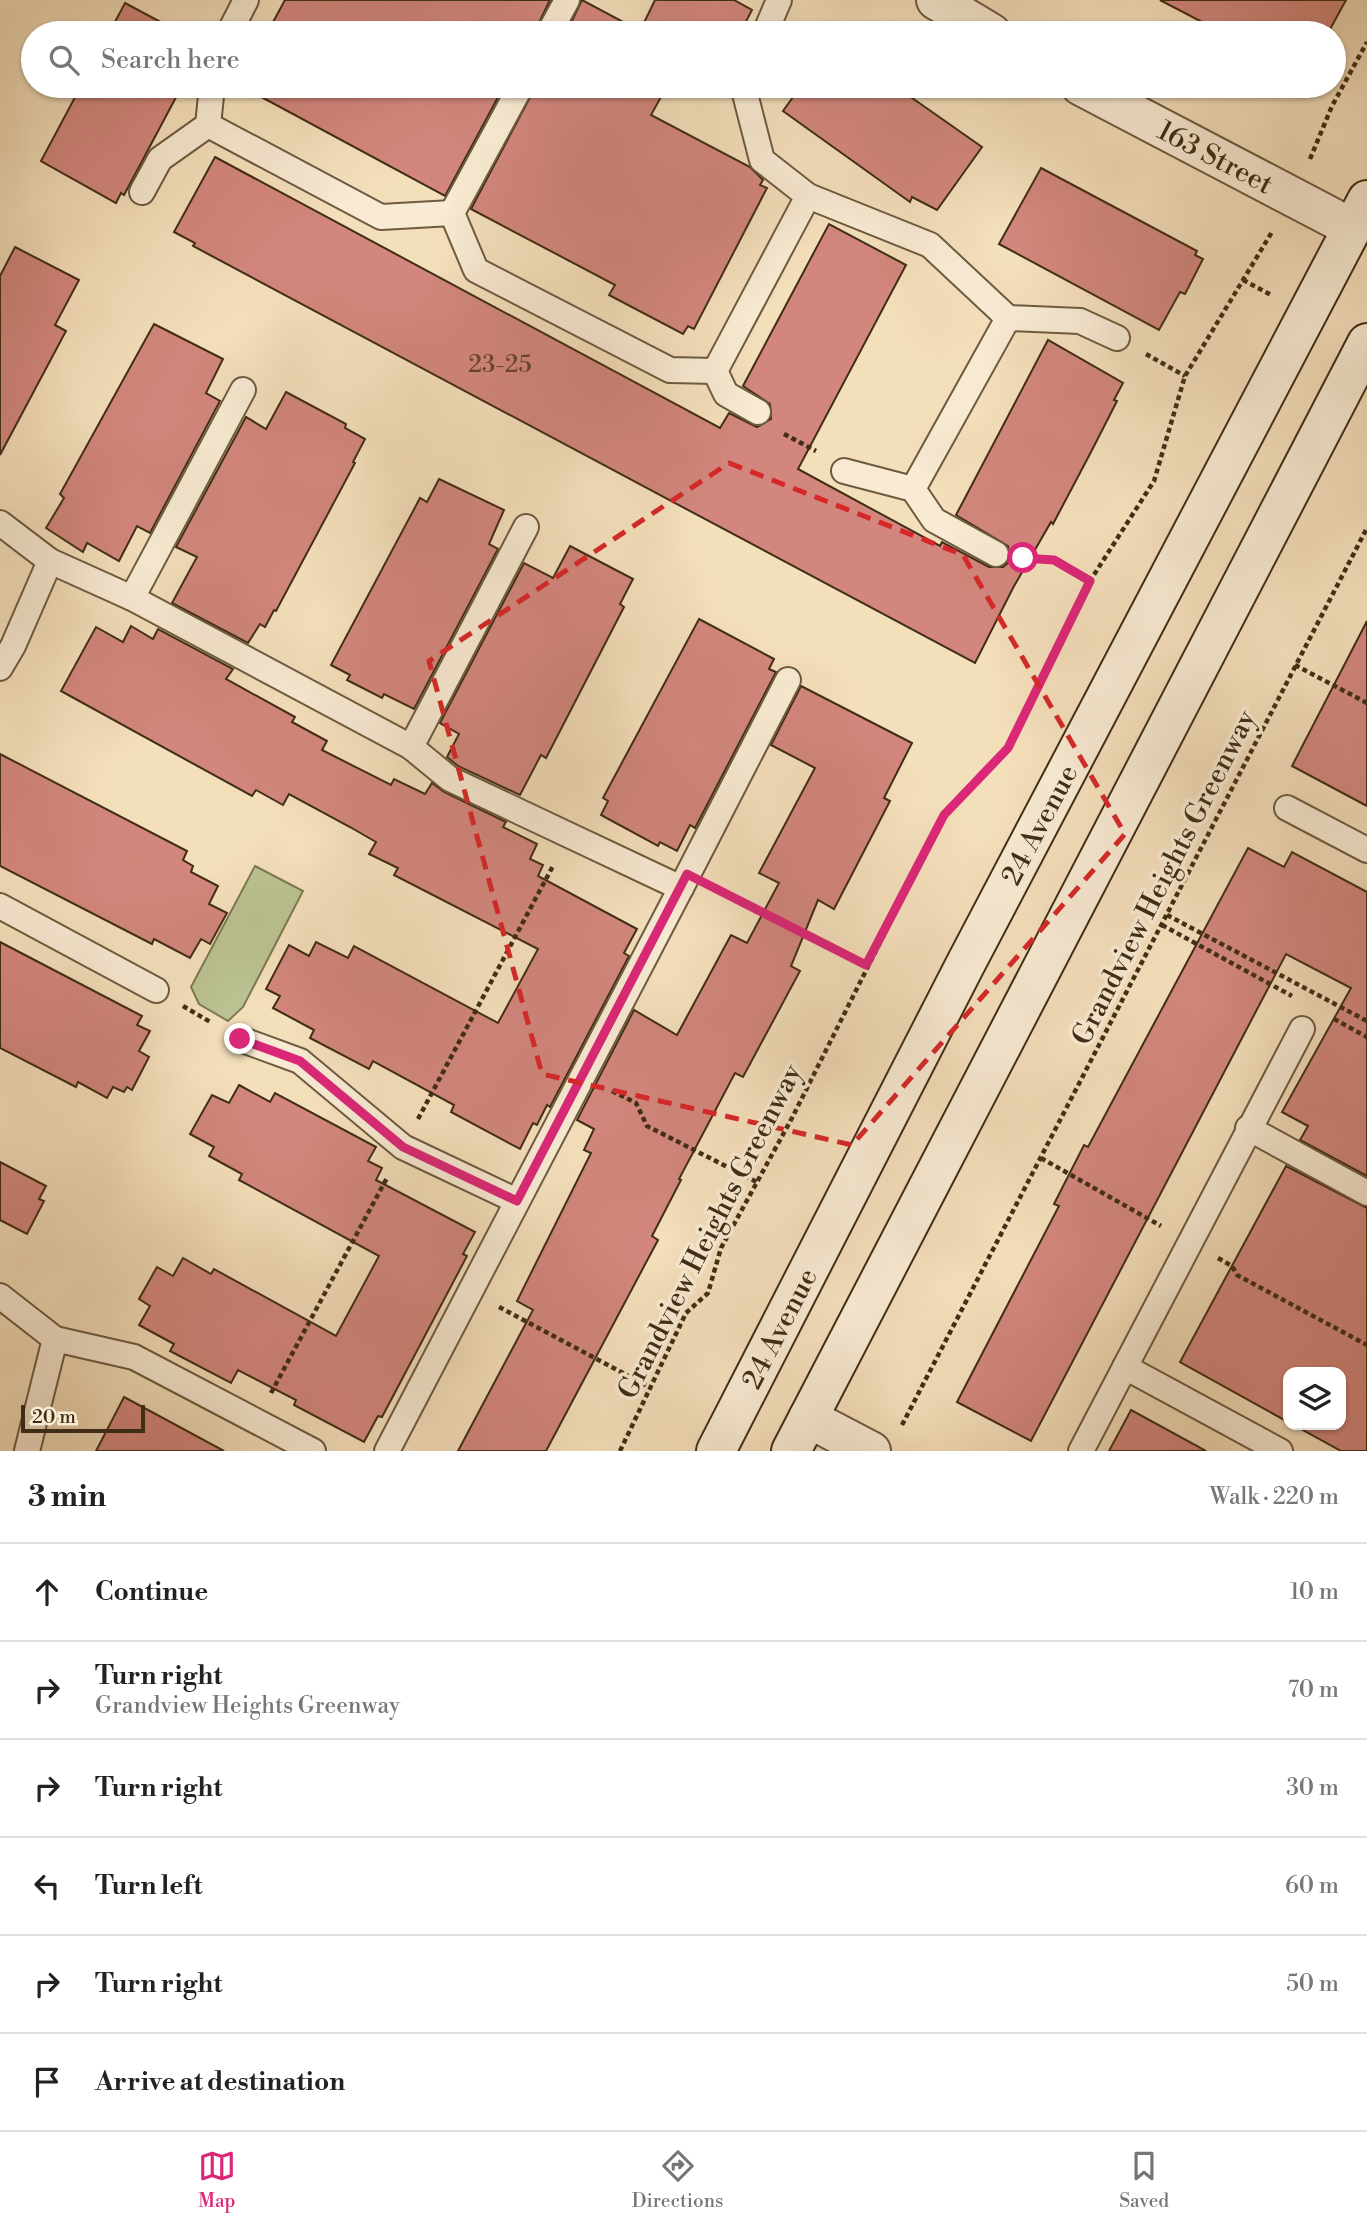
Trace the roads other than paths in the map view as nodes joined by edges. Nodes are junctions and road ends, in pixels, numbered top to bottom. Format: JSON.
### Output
{"nodes":[{"id":1,"x":246,"y":0,"type":"edge"},
{"id":2,"x":568,"y":0,"type":"edge"},
{"id":3,"x":779,"y":0,"type":"edge"},
{"id":4,"x":936,"y":0,"type":"edge"},
{"id":5,"x":235,"y":21,"type":"edge"},
{"id":6,"x":556,"y":21,"type":"edge"},
{"id":7,"x":770,"y":21,"type":"edge"},
{"id":8,"x":972,"y":21,"type":"edge"},
{"id":9,"x":211,"y":98,"type":"edge"},
{"id":10,"x":514,"y":98,"type":"edge"},
{"id":11,"x":746,"y":98,"type":"edge"},
{"id":12,"x":1107,"y":98,"type":"edge"},
{"id":13,"x":208,"y":125,"type":"junction"},
{"id":14,"x":142,"y":192,"type":"dead end"},
{"id":15,"x":808,"y":196,"type":"junction"},
{"id":16,"x":452,"y":213,"type":"junction"},
{"id":17,"x":1360,"y":214,"type":"edge"},
{"id":18,"x":1008,"y":318,"type":"junction"},
{"id":19,"x":1117,"y":338,"type":"road end"},
{"id":20,"x":1367,"y":343,"type":"edge"},
{"id":21,"x":715,"y":371,"type":"junction"},
{"id":22,"x":243,"y":390,"type":"dead end"},
{"id":23,"x":758,"y":412,"type":"road end"},
{"id":24,"x":844,"y":471,"type":"road end"},
{"id":25,"x":913,"y":489,"type":"junction"},
{"id":26,"x":0,"y":523,"type":"edge"},
{"id":27,"x":526,"y":527,"type":"dead end"},
{"id":28,"x":996,"y":554,"type":"road end"},
{"id":29,"x":50,"y":561,"type":"junction"},
{"id":30,"x":132,"y":598,"type":"junction"},
{"id":31,"x":0,"y":668,"type":"edge"},
{"id":32,"x":788,"y":680,"type":"dead end"},
{"id":33,"x":411,"y":747,"type":"junction"},
{"id":34,"x":1287,"y":808,"type":"dead end"},
{"id":35,"x":1367,"y":850,"type":"edge"},
{"id":36,"x":684,"y":881,"type":"junction"},
{"id":37,"x":0,"y":906,"type":"edge"},
{"id":38,"x":156,"y":990,"type":"road end"},
{"id":39,"x":1301,"y":1029,"type":"dead end"},
{"id":40,"x":240,"y":1039,"type":"road end"},
{"id":41,"x":1248,"y":1128,"type":"junction"},
{"id":42,"x":1367,"y":1192,"type":"edge"},
{"id":43,"x":517,"y":1201,"type":"junction"},
{"id":44,"x":0,"y":1296,"type":"edge"},
{"id":45,"x":55,"y":1339,"type":"junction"},
{"id":46,"x":1125,"y":1367,"type":"junction"},
{"id":47,"x":808,"y":1418,"type":"junction"},
{"id":48,"x":885,"y":1441,"type":"edge"},
{"id":49,"x":27,"y":1451,"type":"edge"},
{"id":50,"x":313,"y":1451,"type":"edge"},
{"id":51,"x":387,"y":1451,"type":"edge"},
{"id":52,"x":716,"y":1451,"type":"edge"},
{"id":53,"x":791,"y":1451,"type":"edge"},
{"id":54,"x":1081,"y":1451,"type":"edge"},
{"id":55,"x":1280,"y":1451,"type":"edge"}],
"edges":[{"from":1,"to":5,"type":"lane"},
{"from":2,"to":6,"type":"lane"},
{"from":3,"to":7,"type":"lane"},
{"from":4,"to":8,"type":"main road"},
{"from":9,"to":13,"type":"lane"},
{"from":10,"to":16,"type":"lane"},
{"from":11,"to":15,"type":"lane"},
{"from":12,"to":17,"type":"main road","name":"163 Street"},
{"from":13,"to":14,"type":"lane"},
{"from":13,"to":16,"type":"lane"},
{"from":15,"to":18,"type":"lane"},
{"from":15,"to":21,"type":"lane"},
{"from":16,"to":21,"type":"lane"},
{"from":17,"to":52,"type":"main road","name":"24 Avenue"},
{"from":18,"to":19,"type":"lane"},
{"from":18,"to":25,"type":"lane"},
{"from":20,"to":47,"type":"main road"},
{"from":21,"to":23,"type":"lane"},
{"from":22,"to":30,"type":"lane"},
{"from":24,"to":25,"type":"lane"},
{"from":25,"to":28,"type":"lane"},
{"from":26,"to":29,"type":"lane"},
{"from":27,"to":33,"type":"lane"},
{"from":29,"to":30,"type":"lane"},
{"from":29,"to":31,"type":"lane"},
{"from":30,"to":33,"type":"lane"},
{"from":32,"to":36,"type":"lane"},
{"from":33,"to":36,"type":"lane"},
{"from":34,"to":35,"type":"lane"},
{"from":36,"to":43,"type":"lane"},
{"from":37,"to":38,"type":"lane"},
{"from":39,"to":41,"type":"lane"},
{"from":40,"to":43,"type":"lane"},
{"from":41,"to":42,"type":"lane"},
{"from":41,"to":46,"type":"lane"},
{"from":43,"to":51,"type":"lane"},
{"from":44,"to":45,"type":"lane"},
{"from":45,"to":49,"type":"lane"},
{"from":45,"to":50,"type":"lane"},
{"from":46,"to":54,"type":"lane"},
{"from":46,"to":55,"type":"lane"},
{"from":47,"to":48,"type":"main road"},
{"from":47,"to":53,"type":"main road"}]}
